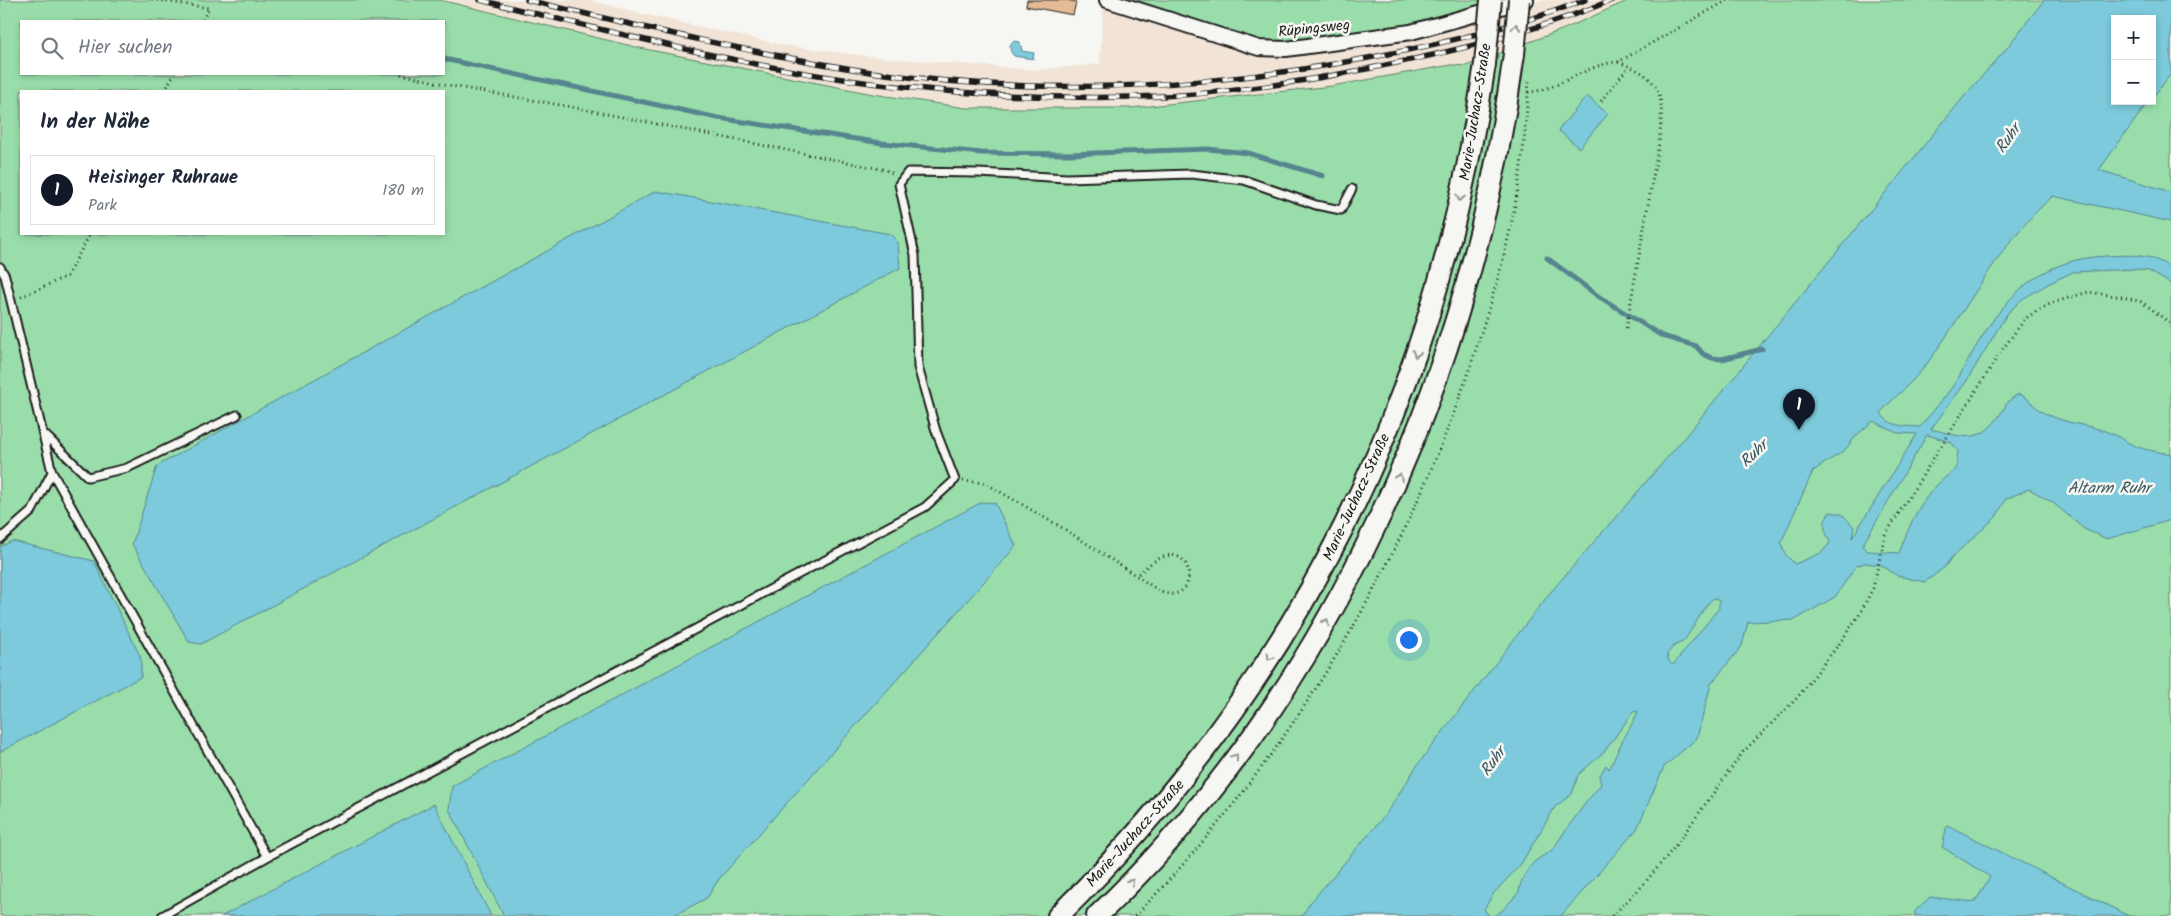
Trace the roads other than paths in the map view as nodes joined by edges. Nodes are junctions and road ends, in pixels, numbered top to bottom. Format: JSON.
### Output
{"nodes":[{"id":1,"x":1107,"y":0,"type":"edge"},
{"id":2,"x":1491,"y":0,"type":"edge"},
{"id":3,"x":1519,"y":0,"type":"edge"},
{"id":4,"x":1527,"y":0,"type":"edge"},
{"id":5,"x":1352,"y":189,"type":"dead end"},
{"id":6,"x":0,"y":267,"type":"edge"},
{"id":7,"x":237,"y":415,"type":"dead end"},
{"id":8,"x":43,"y":433,"type":"junction"},
{"id":9,"x":52,"y":472,"type":"junction"},
{"id":10,"x":0,"y":539,"type":"edge"},
{"id":11,"x":267,"y":857,"type":"junction"},
{"id":12,"x":162,"y":916,"type":"edge"},
{"id":13,"x":1058,"y":916,"type":"edge"},
{"id":14,"x":1097,"y":916,"type":"edge"}],
"edges":[{"from":1,"to":4,"type":"street","name":"Rüpingsweg"},
{"from":2,"to":13,"type":"main road","name":"Marie-Juchacz-Straße","one_way":true,"bridge":true},
{"from":14,"to":3,"type":"main road","name":"Marie-Juchacz-Straße","one_way":true,"bridge":true},
{"from":5,"to":11,"type":"lane"},
{"from":6,"to":8,"type":"lane"},
{"from":7,"to":8,"type":"lane"},
{"from":8,"to":9,"type":"lane"},
{"from":9,"to":10,"type":"lane"},
{"from":9,"to":11,"type":"lane"},
{"from":11,"to":12,"type":"lane"}]}
